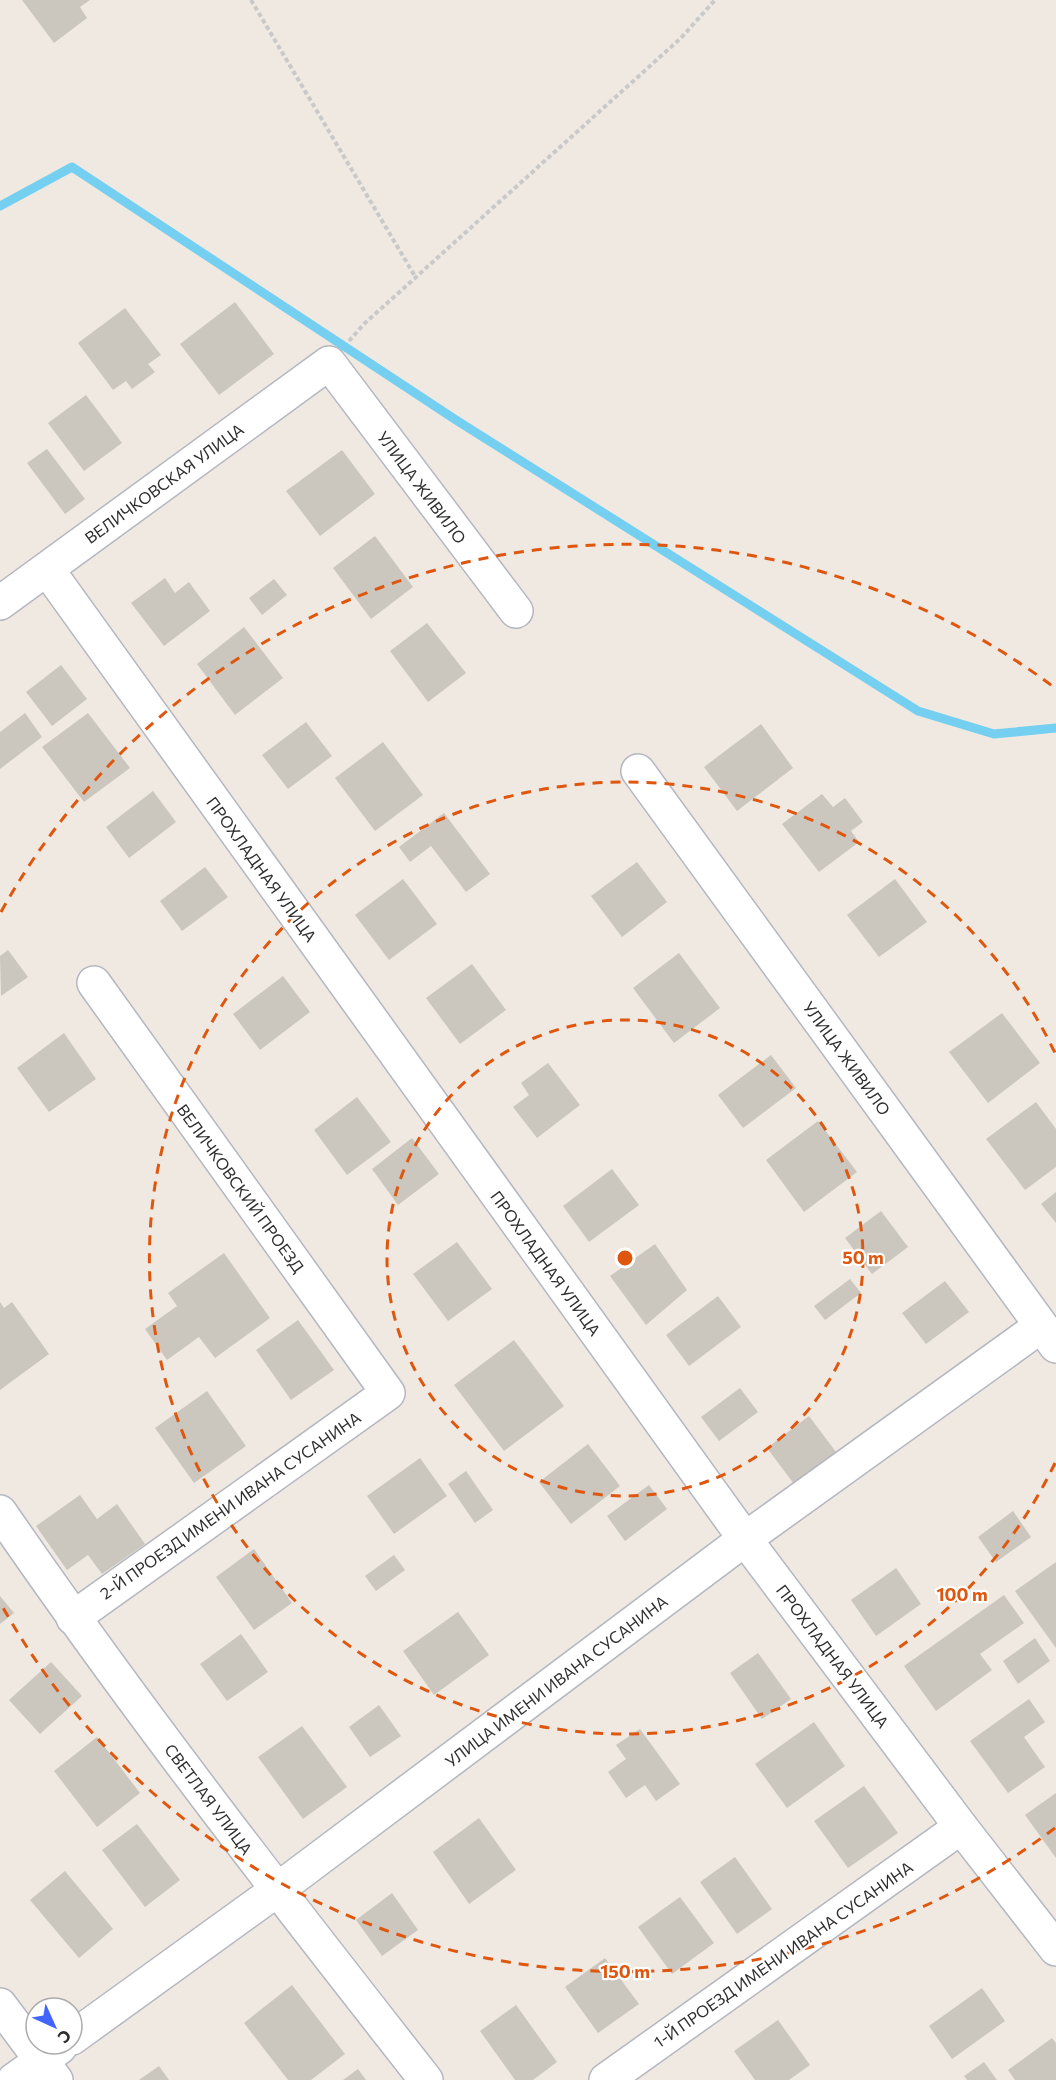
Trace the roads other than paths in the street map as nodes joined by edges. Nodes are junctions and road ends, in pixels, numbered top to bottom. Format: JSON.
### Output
{"nodes":[{"id":1,"x":328,"y":363,"type":"joint"},
{"id":2,"x":47,"y":569,"type":"junction"},
{"id":3,"x":0,"y":603,"type":"edge"},
{"id":4,"x":516,"y":611,"type":"dead end"},
{"id":5,"x":638,"y":771,"type":"dead end"},
{"id":6,"x":94,"y":983,"type":"dead end"},
{"id":7,"x":1049,"y":1336,"type":"edge"},
{"id":8,"x":388,"y":1393,"type":"joint"},
{"id":9,"x":0,"y":1512,"type":"edge"},
{"id":10,"x":745,"y":1539,"type":"junction"},
{"id":11,"x":73,"y":1618,"type":"junction"},
{"id":12,"x":961,"y":1827,"type":"junction"},
{"id":13,"x":277,"y":1890,"type":"junction"},
{"id":14,"x":1056,"y":1949,"type":"edge"},
{"id":15,"x":0,"y":2005,"type":"edge"},
{"id":16,"x":84,"y":2029,"type":"edge"},
{"id":17,"x":54,"y":2061,"type":"edge"},
{"id":18,"x":14,"y":2080,"type":"edge"},
{"id":19,"x":426,"y":2080,"type":"edge"},
{"id":20,"x":606,"y":2080,"type":"edge"}],
"edges":[{"from":1,"to":2,"type":"street","name":"ВЕЛИЧКОВСКАЯ УЛИЦА"},
{"from":1,"to":4,"type":"street","name":"УЛИЦА ЖИВИЛО"},
{"from":2,"to":3,"type":"street","name":"ВЕЛИЧКОВСКАЯ УЛИЦА"},
{"from":2,"to":10,"type":"street","name":"ПРОХЛАДНАЯ УЛИЦА"},
{"from":5,"to":7,"type":"street","name":"УЛИЦА ЖИВИЛО"},
{"from":6,"to":8,"type":"street","name":"ВЕЛИЧКОВСКИЙ ПРОЕЗД"},
{"from":7,"to":10,"type":"street","name":"УЛИЦА ИМЕНИ ИВАНА СУСАНИНА"},
{"from":8,"to":11,"type":"street","name":"2-Й ПРОЕЗД ИМЕНИ ИВАНА СУСАНИНА"},
{"from":9,"to":11,"type":"street","name":"СВЕТЛАЯ УЛИЦА"},
{"from":10,"to":12,"type":"street","name":"ПРОХЛАДНАЯ УЛИЦА"},
{"from":10,"to":13,"type":"street","name":"УЛИЦА ИМЕНИ ИВАНА СУСАНИНА"},
{"from":11,"to":13,"type":"street","name":"СВЕТЛАЯ УЛИЦА"},
{"from":12,"to":14,"type":"street","name":"ПРОХЛАДНАЯ УЛИЦА"},
{"from":12,"to":20,"type":"street","name":"1-Й ПРОЕЗД ИМЕНИ ИВАНА СУСАНИНА"},
{"from":13,"to":16,"type":"street","name":"УЛИЦА ИМЕНИ ИВАНА СУСАНИНА"},
{"from":13,"to":19,"type":"street","name":"СВЕТЛАЯ УЛИЦА"},
{"from":15,"to":17,"type":"street"},
{"from":17,"to":18,"type":"street"}]}
